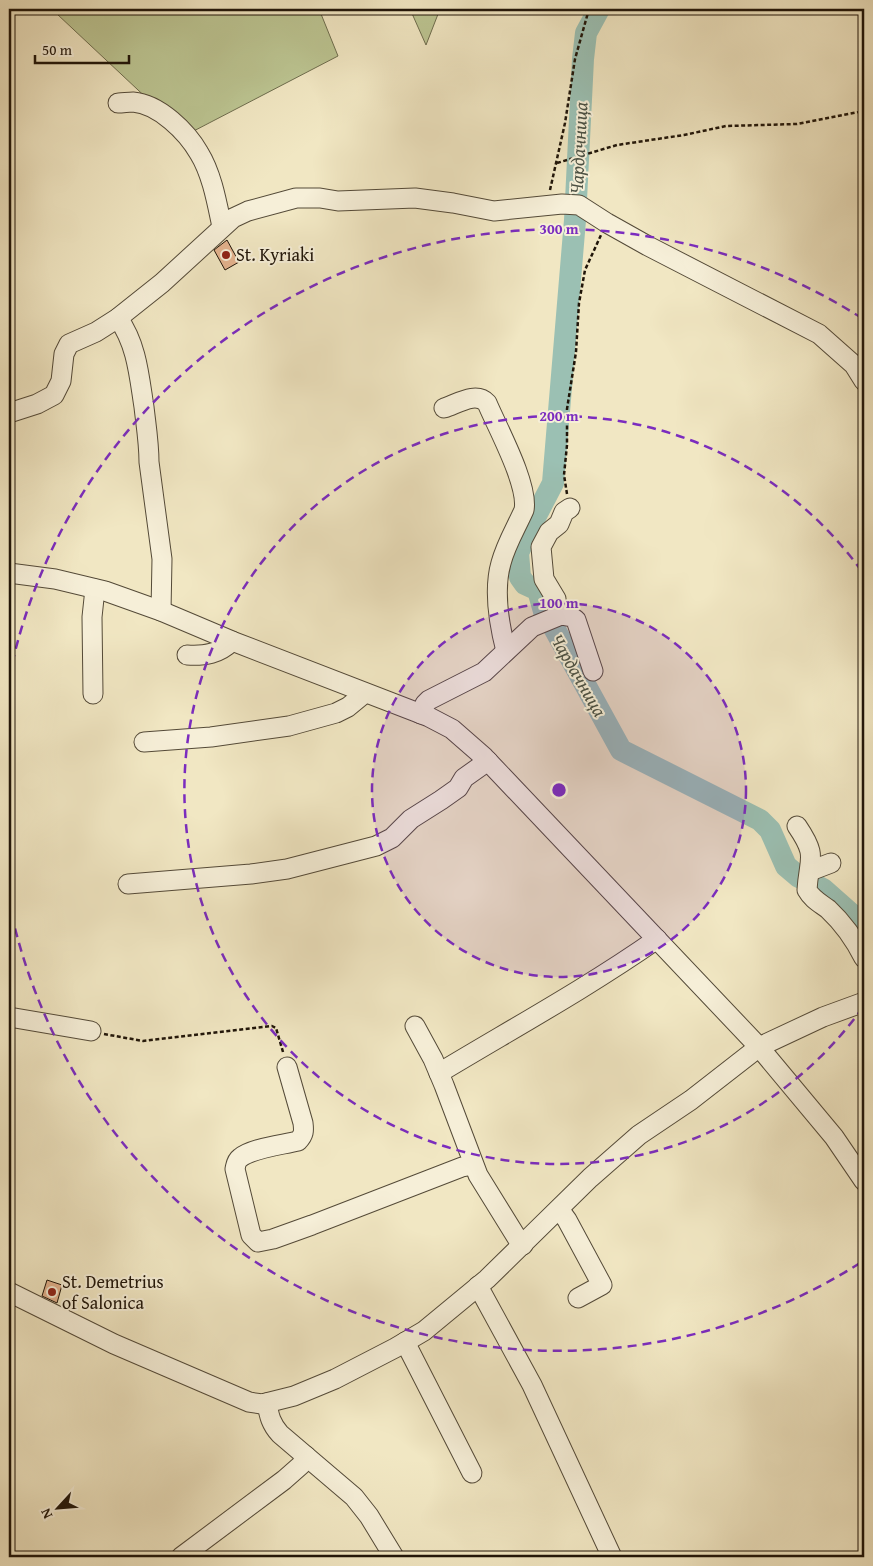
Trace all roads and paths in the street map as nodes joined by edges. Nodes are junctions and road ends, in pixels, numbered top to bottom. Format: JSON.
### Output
{"nodes":[{"id":1,"x":589,"y":9,"type":"edge"},
{"id":2,"x":118,"y":103,"type":"dead end"},
{"id":3,"x":864,"y":111,"type":"edge"},
{"id":4,"x":557,"y":163,"type":"junction"},
{"id":5,"x":537,"y":206,"type":"junction"},
{"id":6,"x":606,"y":223,"type":"junction"},
{"id":7,"x":222,"y":227,"type":"junction"},
{"id":8,"x":118,"y":318,"type":"junction"},
{"id":9,"x":864,"y":381,"type":"edge"},
{"id":10,"x":444,"y":408,"type":"dead end"},
{"id":11,"x":9,"y":412,"type":"edge"},
{"id":12,"x":570,"y":508,"type":"joint"},
{"id":13,"x":9,"y":573,"type":"edge"},
{"id":14,"x":95,"y":589,"type":"junction"},
{"id":15,"x":161,"y":611,"type":"junction"},
{"id":16,"x":552,"y":618,"type":"junction"},
{"id":17,"x":232,"y":641,"type":"junction"},
{"id":18,"x":506,"y":651,"type":"junction"},
{"id":19,"x":186,"y":655,"type":"dead end"},
{"id":20,"x":592,"y":671,"type":"dead end"},
{"id":21,"x":365,"y":693,"type":"junction"},
{"id":22,"x":93,"y":694,"type":"dead end"},
{"id":23,"x":421,"y":714,"type":"junction"},
{"id":24,"x":144,"y":742,"type":"dead end"},
{"id":25,"x":488,"y":761,"type":"junction"},
{"id":26,"x":797,"y":826,"type":"dead end"},
{"id":27,"x":831,"y":863,"type":"dead end"},
{"id":28,"x":809,"y":878,"type":"junction"},
{"id":29,"x":128,"y":884,"type":"dead end"},
{"id":30,"x":657,"y":939,"type":"junction"},
{"id":31,"x":864,"y":958,"type":"edge"},
{"id":32,"x":864,"y":1002,"type":"edge"},
{"id":33,"x":9,"y":1017,"type":"edge"},
{"id":34,"x":415,"y":1026,"type":"dead end"},
{"id":35,"x":91,"y":1031,"type":"joint"},
{"id":36,"x":759,"y":1047,"type":"junction"},
{"id":37,"x":287,"y":1067,"type":"joint"},
{"id":38,"x":439,"y":1073,"type":"junction"},
{"id":39,"x":473,"y":1165,"type":"junction"},
{"id":40,"x":864,"y":1181,"type":"edge"},
{"id":41,"x":559,"y":1209,"type":"junction"},
{"id":42,"x":523,"y":1245,"type":"junction"},
{"id":43,"x":478,"y":1286,"type":"junction"},
{"id":44,"x":9,"y":1292,"type":"edge"},
{"id":45,"x":578,"y":1298,"type":"dead end"},
{"id":46,"x":405,"y":1342,"type":"junction"},
{"id":47,"x":267,"y":1403,"type":"junction"},
{"id":48,"x":306,"y":1456,"type":"junction"},
{"id":49,"x":472,"y":1473,"type":"dead end"},
{"id":50,"x":181,"y":1557,"type":"edge"},
{"id":51,"x":394,"y":1557,"type":"edge"},
{"id":52,"x":612,"y":1557,"type":"edge"}],
"edges":[{"from":1,"to":4,"type":"path"},
{"from":2,"to":7,"type":"street"},
{"from":3,"to":4,"type":"path"},
{"from":4,"to":5,"type":"path"},
{"from":5,"to":6,"type":"street"},
{"from":5,"to":7,"type":"street"},
{"from":6,"to":9,"type":"street"},
{"from":6,"to":12,"type":"path"},
{"from":7,"to":8,"type":"street"},
{"from":8,"to":11,"type":"street"},
{"from":8,"to":15,"type":"street"},
{"from":10,"to":18,"type":"street"},
{"from":12,"to":16,"type":"street"},
{"from":13,"to":14,"type":"street"},
{"from":14,"to":15,"type":"street"},
{"from":14,"to":22,"type":"street"},
{"from":15,"to":17,"type":"street"},
{"from":16,"to":18,"type":"street"},
{"from":16,"to":20,"type":"street"},
{"from":17,"to":19,"type":"street"},
{"from":17,"to":21,"type":"street"},
{"from":18,"to":23,"type":"street"},
{"from":21,"to":23,"type":"street"},
{"from":21,"to":24,"type":"street"},
{"from":23,"to":25,"type":"street"},
{"from":25,"to":29,"type":"street"},
{"from":25,"to":30,"type":"street"},
{"from":26,"to":28,"type":"street"},
{"from":27,"to":28,"type":"street"},
{"from":28,"to":31,"type":"street"},
{"from":30,"to":36,"type":"street"},
{"from":30,"to":38,"type":"street"},
{"from":32,"to":36,"type":"street"},
{"from":33,"to":35,"type":"street"},
{"from":34,"to":38,"type":"street"},
{"from":35,"to":37,"type":"path"},
{"from":36,"to":40,"type":"street"},
{"from":36,"to":41,"type":"street"},
{"from":37,"to":39,"type":"street"},
{"from":38,"to":39,"type":"street"},
{"from":39,"to":42,"type":"street"},
{"from":41,"to":42,"type":"street"},
{"from":41,"to":45,"type":"street"},
{"from":42,"to":43,"type":"street"},
{"from":43,"to":46,"type":"street"},
{"from":43,"to":52,"type":"street"},
{"from":44,"to":47,"type":"street"},
{"from":46,"to":47,"type":"street"},
{"from":46,"to":49,"type":"street"},
{"from":47,"to":48,"type":"street"},
{"from":48,"to":50,"type":"street"},
{"from":48,"to":51,"type":"street"}]}
